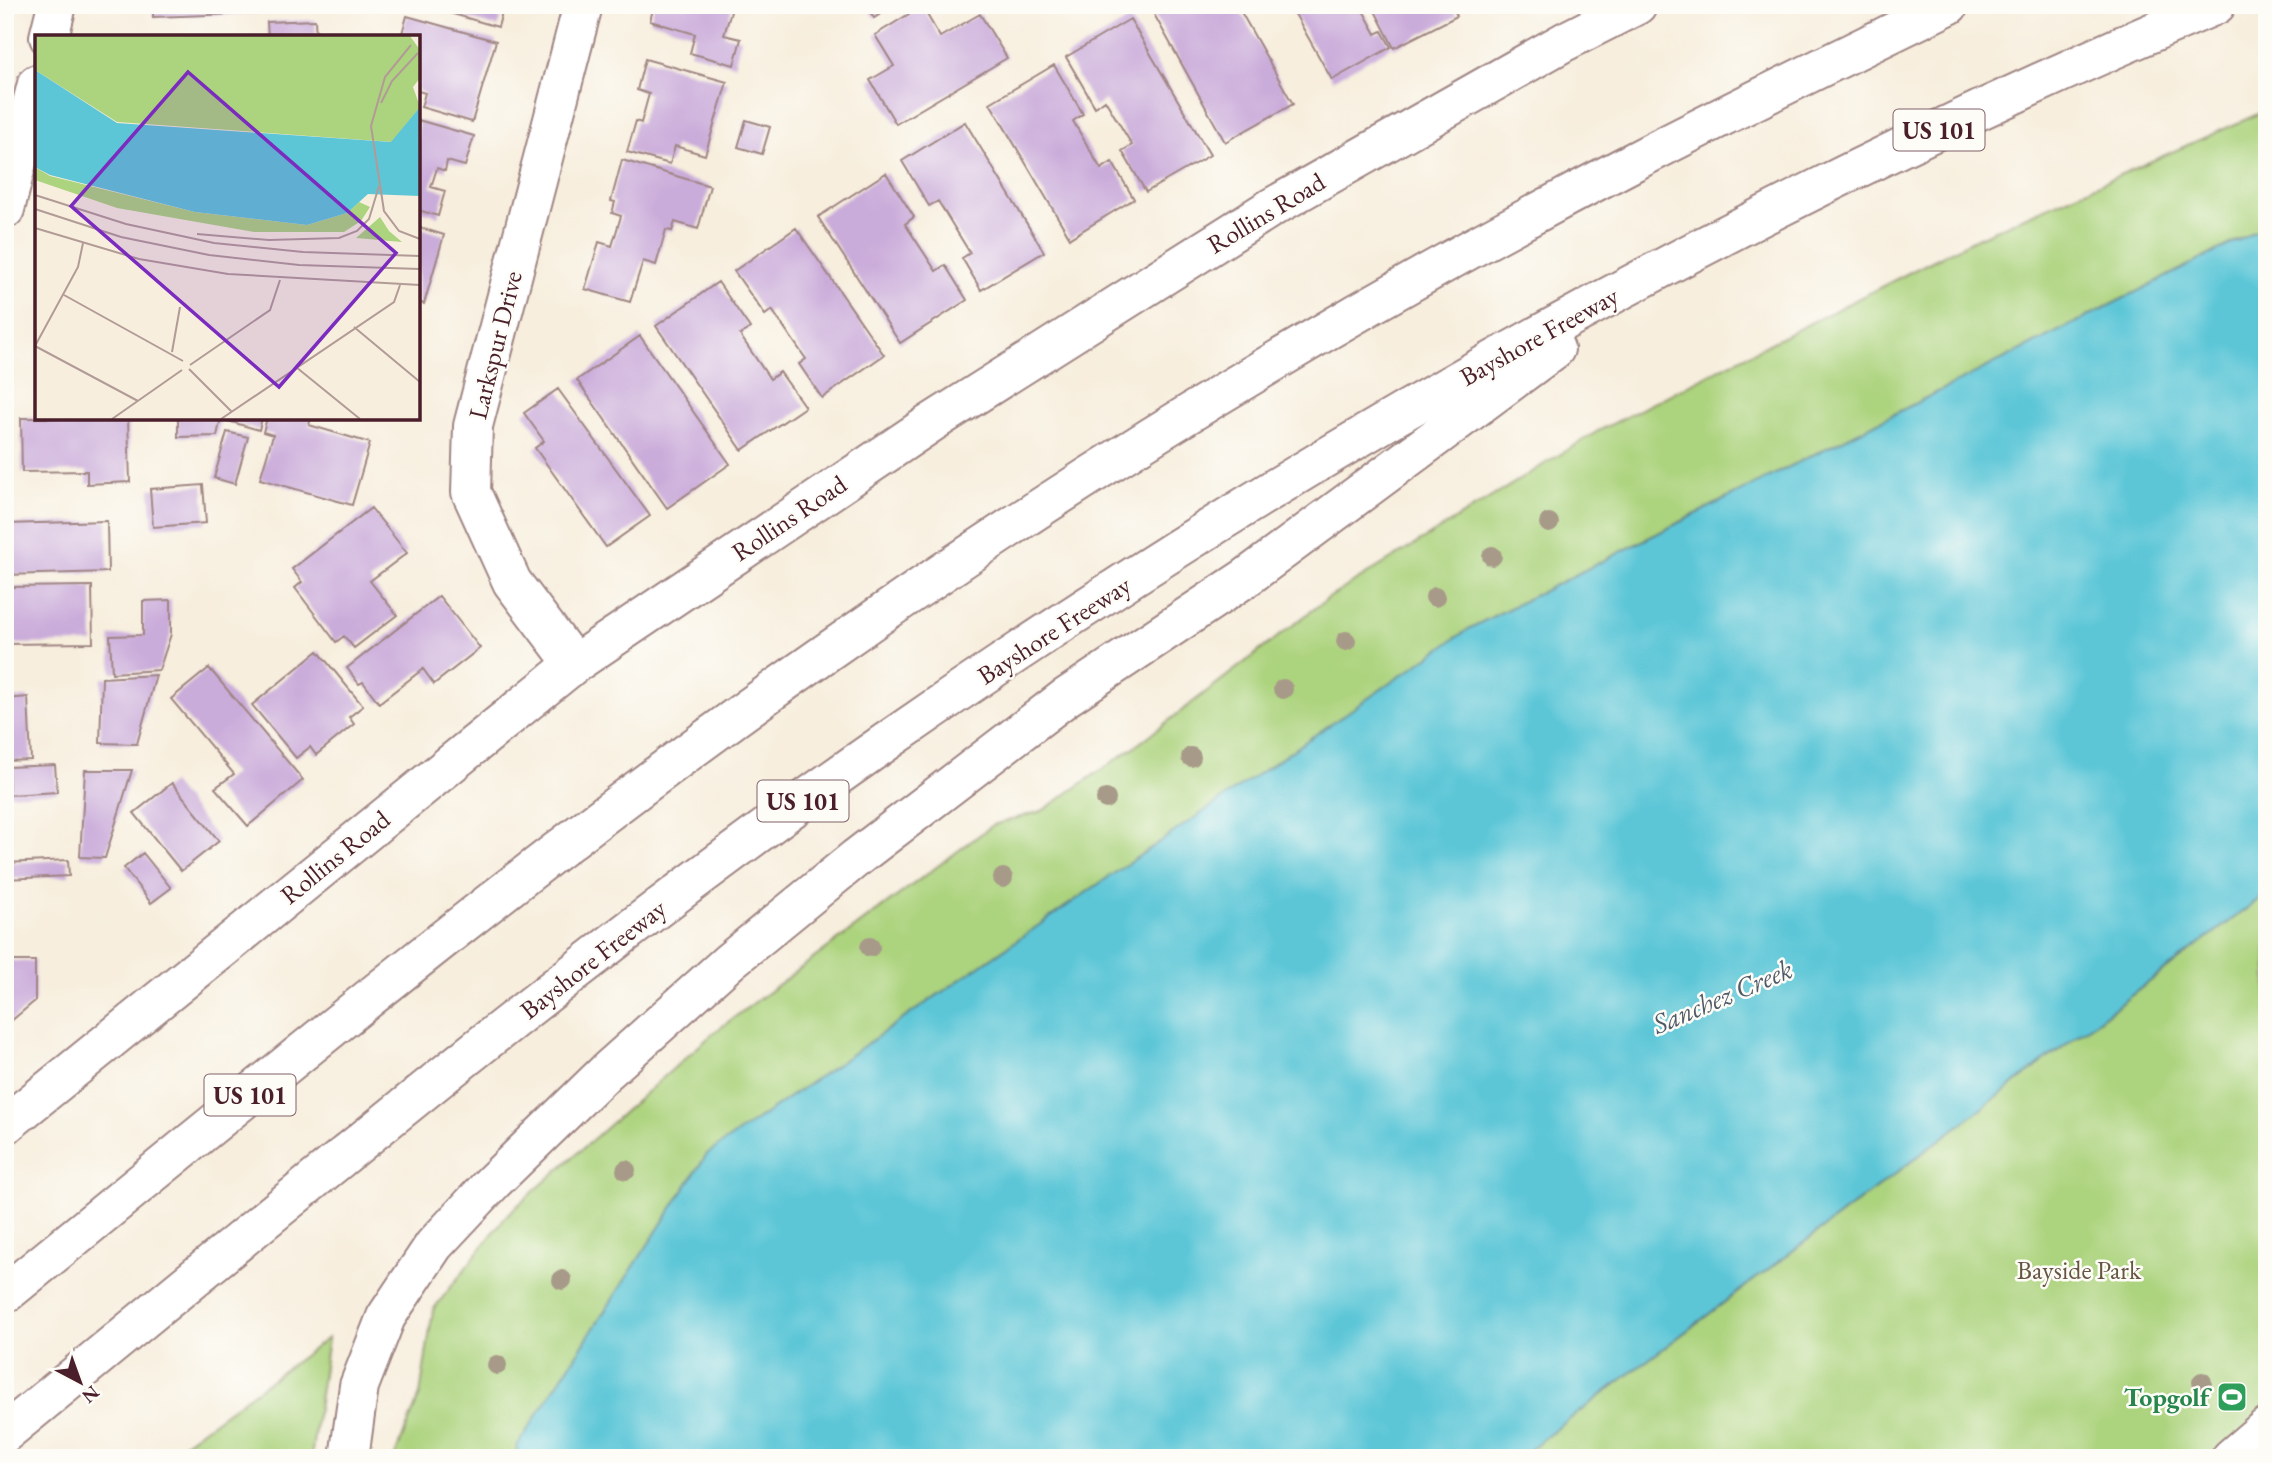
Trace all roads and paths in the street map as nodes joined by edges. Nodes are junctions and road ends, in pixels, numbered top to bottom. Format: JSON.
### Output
{"nodes":[{"id":1,"x":57,"y":5,"type":"edge"},
{"id":2,"x":583,"y":5,"type":"edge"},
{"id":3,"x":1637,"y":5,"type":"edge"},
{"id":4,"x":1949,"y":5,"type":"edge"},
{"id":5,"x":2216,"y":5,"type":"edge"},
{"id":6,"x":50,"y":35,"type":"edge"},
{"id":7,"x":35,"y":92,"type":"edge"},
{"id":8,"x":5,"y":209,"type":"edge"},
{"id":9,"x":1667,"y":265,"type":"junction"},
{"id":10,"x":574,"y":664,"type":"junction"},
{"id":11,"x":5,"y":1125,"type":"edge"},
{"id":12,"x":5,"y":1294,"type":"edge"},
{"id":13,"x":2267,"y":1427,"type":"edge"},
{"id":14,"x":5,"y":1433,"type":"edge"},
{"id":15,"x":349,"y":1458,"type":"edge"},
{"id":16,"x":2231,"y":1458,"type":"edge"}],
"edges":[{"from":1,"to":6,"type":"main road"},
{"from":2,"to":10,"type":"main road","name":"Larkspur Drive"},
{"from":3,"to":10,"type":"main road","name":"Rollins Road"},
{"from":4,"to":12,"type":"main road","number":"US 101"},
{"from":5,"to":9,"type":"main road","name":"Bayshore Freeway","number":"US 101"},
{"from":7,"to":8,"type":"main road"},
{"from":9,"to":14,"type":"main road","name":"Bayshore Freeway","number":"US 101"},
{"from":9,"to":15,"type":"main road"},
{"from":10,"to":11,"type":"main road","name":"Rollins Road"},
{"from":13,"to":16,"type":"main road"}]}
